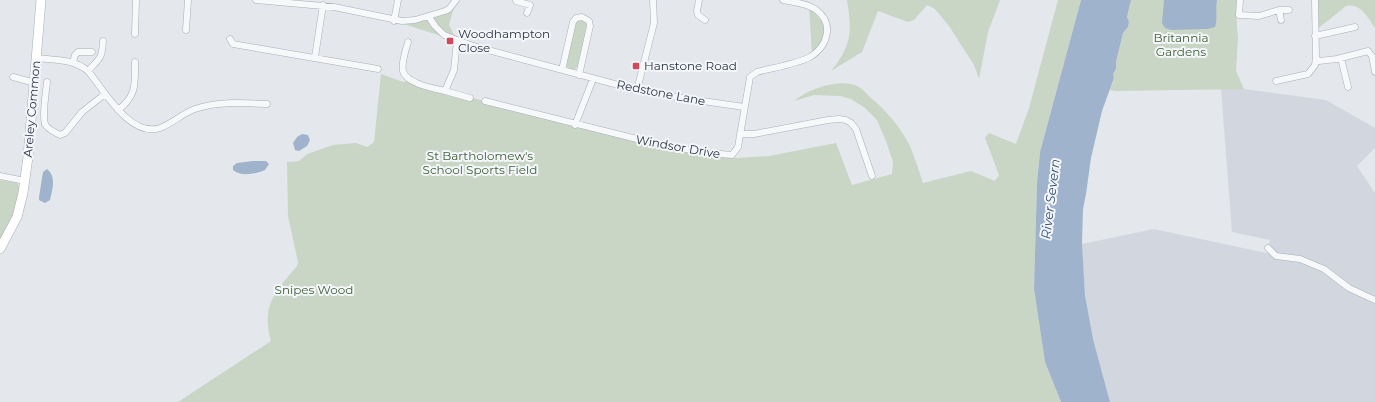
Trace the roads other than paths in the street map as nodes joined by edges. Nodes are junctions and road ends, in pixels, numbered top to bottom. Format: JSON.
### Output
{"nodes":[{"id":1,"x":41,"y":0,"type":"edge"},
{"id":2,"x":136,"y":0,"type":"edge"},
{"id":3,"x":188,"y":0,"type":"edge"},
{"id":4,"x":256,"y":0,"type":"edge"},
{"id":5,"x":398,"y":0,"type":"edge"},
{"id":6,"x":456,"y":0,"type":"edge"},
{"id":7,"x":516,"y":0,"type":"edge"},
{"id":8,"x":653,"y":0,"type":"edge"},
{"id":9,"x":699,"y":0,"type":"edge"},
{"id":10,"x":783,"y":0,"type":"edge"},
{"id":11,"x":1240,"y":0,"type":"edge"},
{"id":12,"x":1315,"y":0,"type":"edge"},
{"id":13,"x":299,"y":2,"type":"edge"},
{"id":14,"x":323,"y":5,"type":"junction"},
{"id":15,"x":1279,"y":10,"type":"junction"},
{"id":16,"x":1289,"y":10,"type":"dead end"},
{"id":17,"x":528,"y":13,"type":"dead end"},
{"id":18,"x":429,"y":17,"type":"junction"},
{"id":19,"x":705,"y":20,"type":"dead end"},
{"id":20,"x":1281,"y":20,"type":"dead end"},
{"id":21,"x":394,"y":21,"type":"junction"},
{"id":22,"x":1355,"y":27,"type":"dead end"},
{"id":23,"x":186,"y":30,"type":"dead end"},
{"id":24,"x":135,"y":34,"type":"dead end"},
{"id":25,"x":1315,"y":36,"type":"junction"},
{"id":26,"x":230,"y":39,"type":"dead end"},
{"id":27,"x":103,"y":41,"type":"dead end"},
{"id":28,"x":457,"y":41,"type":"junction"},
{"id":29,"x":408,"y":42,"type":"dead end"},
{"id":30,"x":92,"y":52,"type":"dead end"},
{"id":31,"x":315,"y":57,"type":"junction"},
{"id":32,"x":37,"y":58,"type":"junction"},
{"id":33,"x":1316,"y":58,"type":"junction"},
{"id":34,"x":1341,"y":58,"type":"junction"},
{"id":35,"x":73,"y":62,"type":"junction"},
{"id":36,"x":135,"y":62,"type":"dead end"},
{"id":37,"x":378,"y":69,"type":"dead end"},
{"id":38,"x":562,"y":70,"type":"junction"},
{"id":39,"x":88,"y":71,"type":"junction"},
{"id":40,"x":1375,"y":72,"type":"edge"},
{"id":41,"x":579,"y":75,"type":"junction"},
{"id":42,"x":13,"y":77,"type":"dead end"},
{"id":43,"x":593,"y":79,"type":"junction"},
{"id":44,"x":1276,"y":81,"type":"dead end"},
{"id":45,"x":47,"y":82,"type":"dead end"},
{"id":46,"x":35,"y":83,"type":"junction"},
{"id":47,"x":1348,"y":87,"type":"dead end"},
{"id":48,"x":637,"y":90,"type":"junction"},
{"id":49,"x":445,"y":91,"type":"junction"},
{"id":50,"x":105,"y":94,"type":"junction"},
{"id":51,"x":470,"y":98,"type":"dead end"},
{"id":52,"x":485,"y":101,"type":"dead end"},
{"id":53,"x":267,"y":104,"type":"dead end"},
{"id":54,"x":744,"y":106,"type":"junction"},
{"id":55,"x":118,"y":110,"type":"junction"},
{"id":56,"x":575,"y":124,"type":"junction"},
{"id":57,"x":740,"y":134,"type":"junction"},
{"id":58,"x":0,"y":176,"type":"edge"},
{"id":59,"x":872,"y":176,"type":"dead end"},
{"id":60,"x":25,"y":181,"type":"junction"},
{"id":61,"x":1268,"y":248,"type":"dead end"},
{"id":62,"x":0,"y":249,"type":"edge"},
{"id":63,"x":1375,"y":300,"type":"edge"}],
"edges":[{"from":1,"to":32,"type":"main road","name":"Areley Common"},
{"from":2,"to":24,"type":"street"},
{"from":3,"to":23,"type":"street"},
{"from":4,"to":13,"type":"street"},
{"from":5,"to":21,"type":"street"},
{"from":6,"to":18,"type":"street"},
{"from":7,"to":17,"type":"street"},
{"from":8,"to":48,"type":"street"},
{"from":9,"to":19,"type":"street"},
{"from":10,"to":54,"type":"street","name":"Windsor Drive"},
{"from":11,"to":15,"type":"street"},
{"from":12,"to":25,"type":"street"},
{"from":13,"to":14,"type":"street"},
{"from":14,"to":21,"type":"street"},
{"from":14,"to":31,"type":"street"},
{"from":15,"to":16,"type":"street"},
{"from":15,"to":20,"type":"street"},
{"from":18,"to":21,"type":"street"},
{"from":18,"to":28,"type":"street","name":"Redstone Lane"},
{"from":22,"to":25,"type":"street"},
{"from":25,"to":33,"type":"street"},
{"from":26,"to":31,"type":"street"},
{"from":27,"to":39,"type":"street"},
{"from":28,"to":38,"type":"street","name":"Redstone Lane"},
{"from":28,"to":49,"type":"street"},
{"from":29,"to":49,"type":"street"},
{"from":30,"to":35,"type":"street"},
{"from":31,"to":37,"type":"street"},
{"from":32,"to":35,"type":"street"},
{"from":32,"to":46,"type":"main road","name":"Areley Common"},
{"from":33,"to":34,"type":"street"},
{"from":33,"to":44,"type":"street"},
{"from":34,"to":40,"type":"street"},
{"from":34,"to":47,"type":"street"},
{"from":35,"to":39,"type":"street"},
{"from":36,"to":55,"type":"street"},
{"from":38,"to":41,"type":"street","name":"Redstone Lane"},
{"from":38,"to":41,"type":"street"},
{"from":39,"to":50,"type":"street"},
{"from":41,"to":43,"type":"street","name":"Redstone Lane"},
{"from":42,"to":46,"type":"street"},
{"from":43,"to":48,"type":"street","name":"Redstone Lane"},
{"from":43,"to":56,"type":"street"},
{"from":45,"to":50,"type":"street"},
{"from":46,"to":60,"type":"main road","name":"Areley Common"},
{"from":48,"to":54,"type":"street","name":"Redstone Lane"},
{"from":49,"to":51,"type":"street"},
{"from":50,"to":55,"type":"street"},
{"from":52,"to":56,"type":"street","name":"Windsor Drive"},
{"from":53,"to":55,"type":"street"},
{"from":54,"to":57,"type":"street","name":"Windsor Drive"},
{"from":56,"to":57,"type":"street","name":"Windsor Drive"},
{"from":57,"to":59,"type":"street"},
{"from":58,"to":60,"type":"street"},
{"from":60,"to":62,"type":"main road","name":"Areley Common"},
{"from":61,"to":63,"type":"street"}]}
